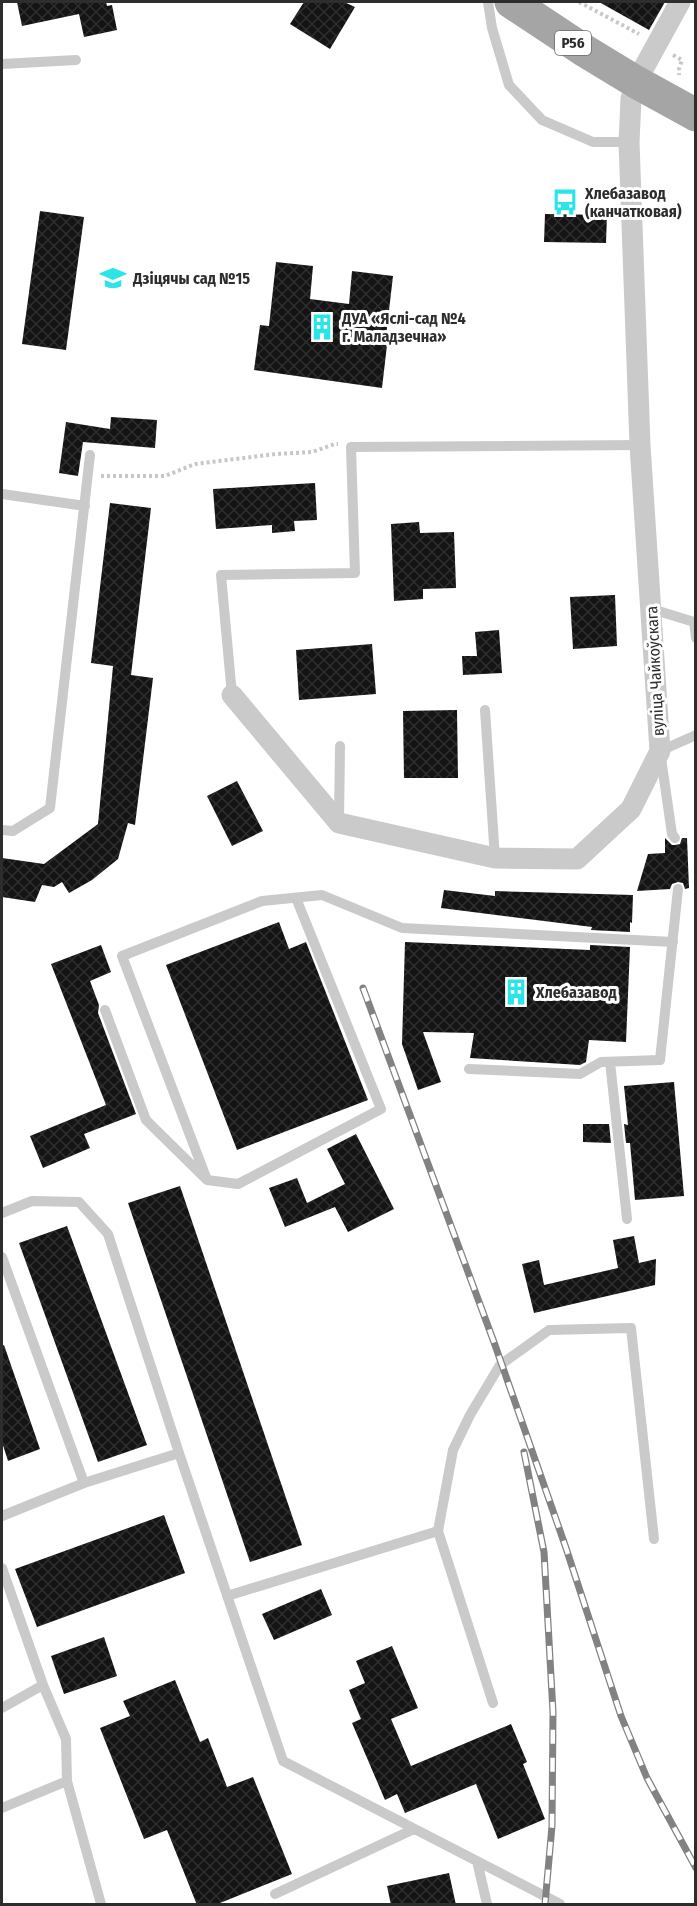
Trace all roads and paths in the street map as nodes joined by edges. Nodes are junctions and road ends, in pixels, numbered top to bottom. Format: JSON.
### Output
{"nodes":[{"id":1,"x":488,"y":2,"type":"edge"},
{"id":2,"x":511,"y":2,"type":"edge"},
{"id":3,"x":680,"y":2,"type":"edge"},
{"id":4,"x":76,"y":60,"type":"dead end"},
{"id":5,"x":2,"y":64,"type":"edge"},
{"id":6,"x":636,"y":82,"type":"junction"},
{"id":7,"x":696,"y":115,"type":"edge"},
{"id":8,"x":629,"y":142,"type":"junction"},
{"id":9,"x":640,"y":445,"type":"junction"},
{"id":10,"x":351,"y":447,"type":"junction"},
{"id":11,"x":90,"y":455,"type":"dead end"},
{"id":12,"x":88,"y":476,"type":"junction"},
{"id":13,"x":2,"y":494,"type":"edge"},
{"id":14,"x":85,"y":506,"type":"junction"},
{"id":15,"x":652,"y":609,"type":"junction"},
{"id":16,"x":696,"y":638,"type":"edge"},
{"id":17,"x":232,"y":695,"type":"joint"},
{"id":18,"x":485,"y":710,"type":"dead end"},
{"id":19,"x":696,"y":735,"type":"edge"},
{"id":20,"x":340,"y":746,"type":"dead end"},
{"id":21,"x":660,"y":751,"type":"junction"},
{"id":22,"x":339,"y":823,"type":"junction"},
{"id":23,"x":2,"y":830,"type":"edge"},
{"id":24,"x":675,"y":838,"type":"dead end"},
{"id":25,"x":495,"y":858,"type":"junction"},
{"id":26,"x":678,"y":889,"type":"dead end"},
{"id":27,"x":296,"y":898,"type":"junction"},
{"id":28,"x":673,"y":942,"type":"junction"},
{"id":29,"x":105,"y":1011,"type":"dead end"},
{"id":30,"x":610,"y":1062,"type":"junction"},
{"id":31,"x":469,"y":1069,"type":"dead end"},
{"id":32,"x":207,"y":1180,"type":"junction"},
{"id":33,"x":2,"y":1213,"type":"edge"},
{"id":34,"x":627,"y":1220,"type":"dead end"},
{"id":35,"x":2,"y":1257,"type":"edge"},
{"id":36,"x":179,"y":1453,"type":"junction"},
{"id":37,"x":84,"y":1483,"type":"junction"},
{"id":38,"x":2,"y":1516,"type":"edge"},
{"id":39,"x":438,"y":1530,"type":"junction"},
{"id":40,"x":654,"y":1539,"type":"dead end"},
{"id":41,"x":2,"y":1568,"type":"edge"},
{"id":42,"x":227,"y":1596,"type":"junction"},
{"id":43,"x":44,"y":1686,"type":"junction"},
{"id":44,"x":493,"y":1703,"type":"dead end"},
{"id":45,"x":2,"y":1708,"type":"edge"},
{"id":46,"x":67,"y":1781,"type":"junction"},
{"id":47,"x":2,"y":1808,"type":"edge"},
{"id":48,"x":414,"y":1829,"type":"junction"},
{"id":49,"x":477,"y":1861,"type":"junction"},
{"id":50,"x":275,"y":1894,"type":"dead end"},
{"id":51,"x":101,"y":1905,"type":"edge"},
{"id":52,"x":487,"y":1905,"type":"edge"},
{"id":53,"x":560,"y":1905,"type":"edge"}],
"edges":[{"from":1,"to":8,"type":"lane"},
{"from":2,"to":6,"type":"main road","number":"Р56"},
{"from":3,"to":6,"type":"street","name":"вуліца Чайкоўскага"},
{"from":4,"to":5,"type":"lane"},
{"from":6,"to":7,"type":"main road","number":"Р56"},
{"from":6,"to":8,"type":"street","name":"вуліца Чайкоўскага"},
{"from":8,"to":9,"type":"street","name":"вуліца Чайкоўскага"},
{"from":9,"to":10,"type":"lane"},
{"from":9,"to":15,"type":"street","name":"вуліца Чайкоўскага"},
{"from":10,"to":12,"type":"path"},
{"from":10,"to":17,"type":"lane"},
{"from":11,"to":12,"type":"lane"},
{"from":12,"to":14,"type":"lane"},
{"from":13,"to":14,"type":"lane"},
{"from":14,"to":23,"type":"lane"},
{"from":15,"to":16,"type":"lane"},
{"from":15,"to":21,"type":"street","name":"вуліца Чайкоўскага"},
{"from":17,"to":22,"type":"street"},
{"from":18,"to":25,"type":"lane"},
{"from":19,"to":21,"type":"lane"},
{"from":20,"to":22,"type":"lane"},
{"from":21,"to":24,"type":"lane"},
{"from":21,"to":25,"type":"street","name":"вуліца Чайкоўскага"},
{"from":22,"to":25,"type":"street","name":"вуліца Чайкоўскага"},
{"from":26,"to":28,"type":"lane"},
{"from":27,"to":28,"type":"lane"},
{"from":27,"to":32,"type":"lane"},
{"from":27,"to":32,"type":"lane"},
{"from":28,"to":30,"type":"lane"},
{"from":29,"to":32,"type":"lane"},
{"from":30,"to":31,"type":"lane"},
{"from":30,"to":34,"type":"lane"},
{"from":33,"to":36,"type":"lane"},
{"from":35,"to":37,"type":"lane"},
{"from":36,"to":37,"type":"lane"},
{"from":36,"to":42,"type":"lane"},
{"from":37,"to":38,"type":"lane"},
{"from":39,"to":40,"type":"lane"},
{"from":39,"to":42,"type":"lane"},
{"from":39,"to":44,"type":"lane"},
{"from":41,"to":43,"type":"lane"},
{"from":42,"to":48,"type":"lane"},
{"from":43,"to":45,"type":"lane"},
{"from":43,"to":46,"type":"lane"},
{"from":46,"to":47,"type":"lane"},
{"from":46,"to":51,"type":"lane"},
{"from":48,"to":49,"type":"lane"},
{"from":48,"to":50,"type":"lane"},
{"from":49,"to":52,"type":"lane"},
{"from":49,"to":53,"type":"lane"}]}
